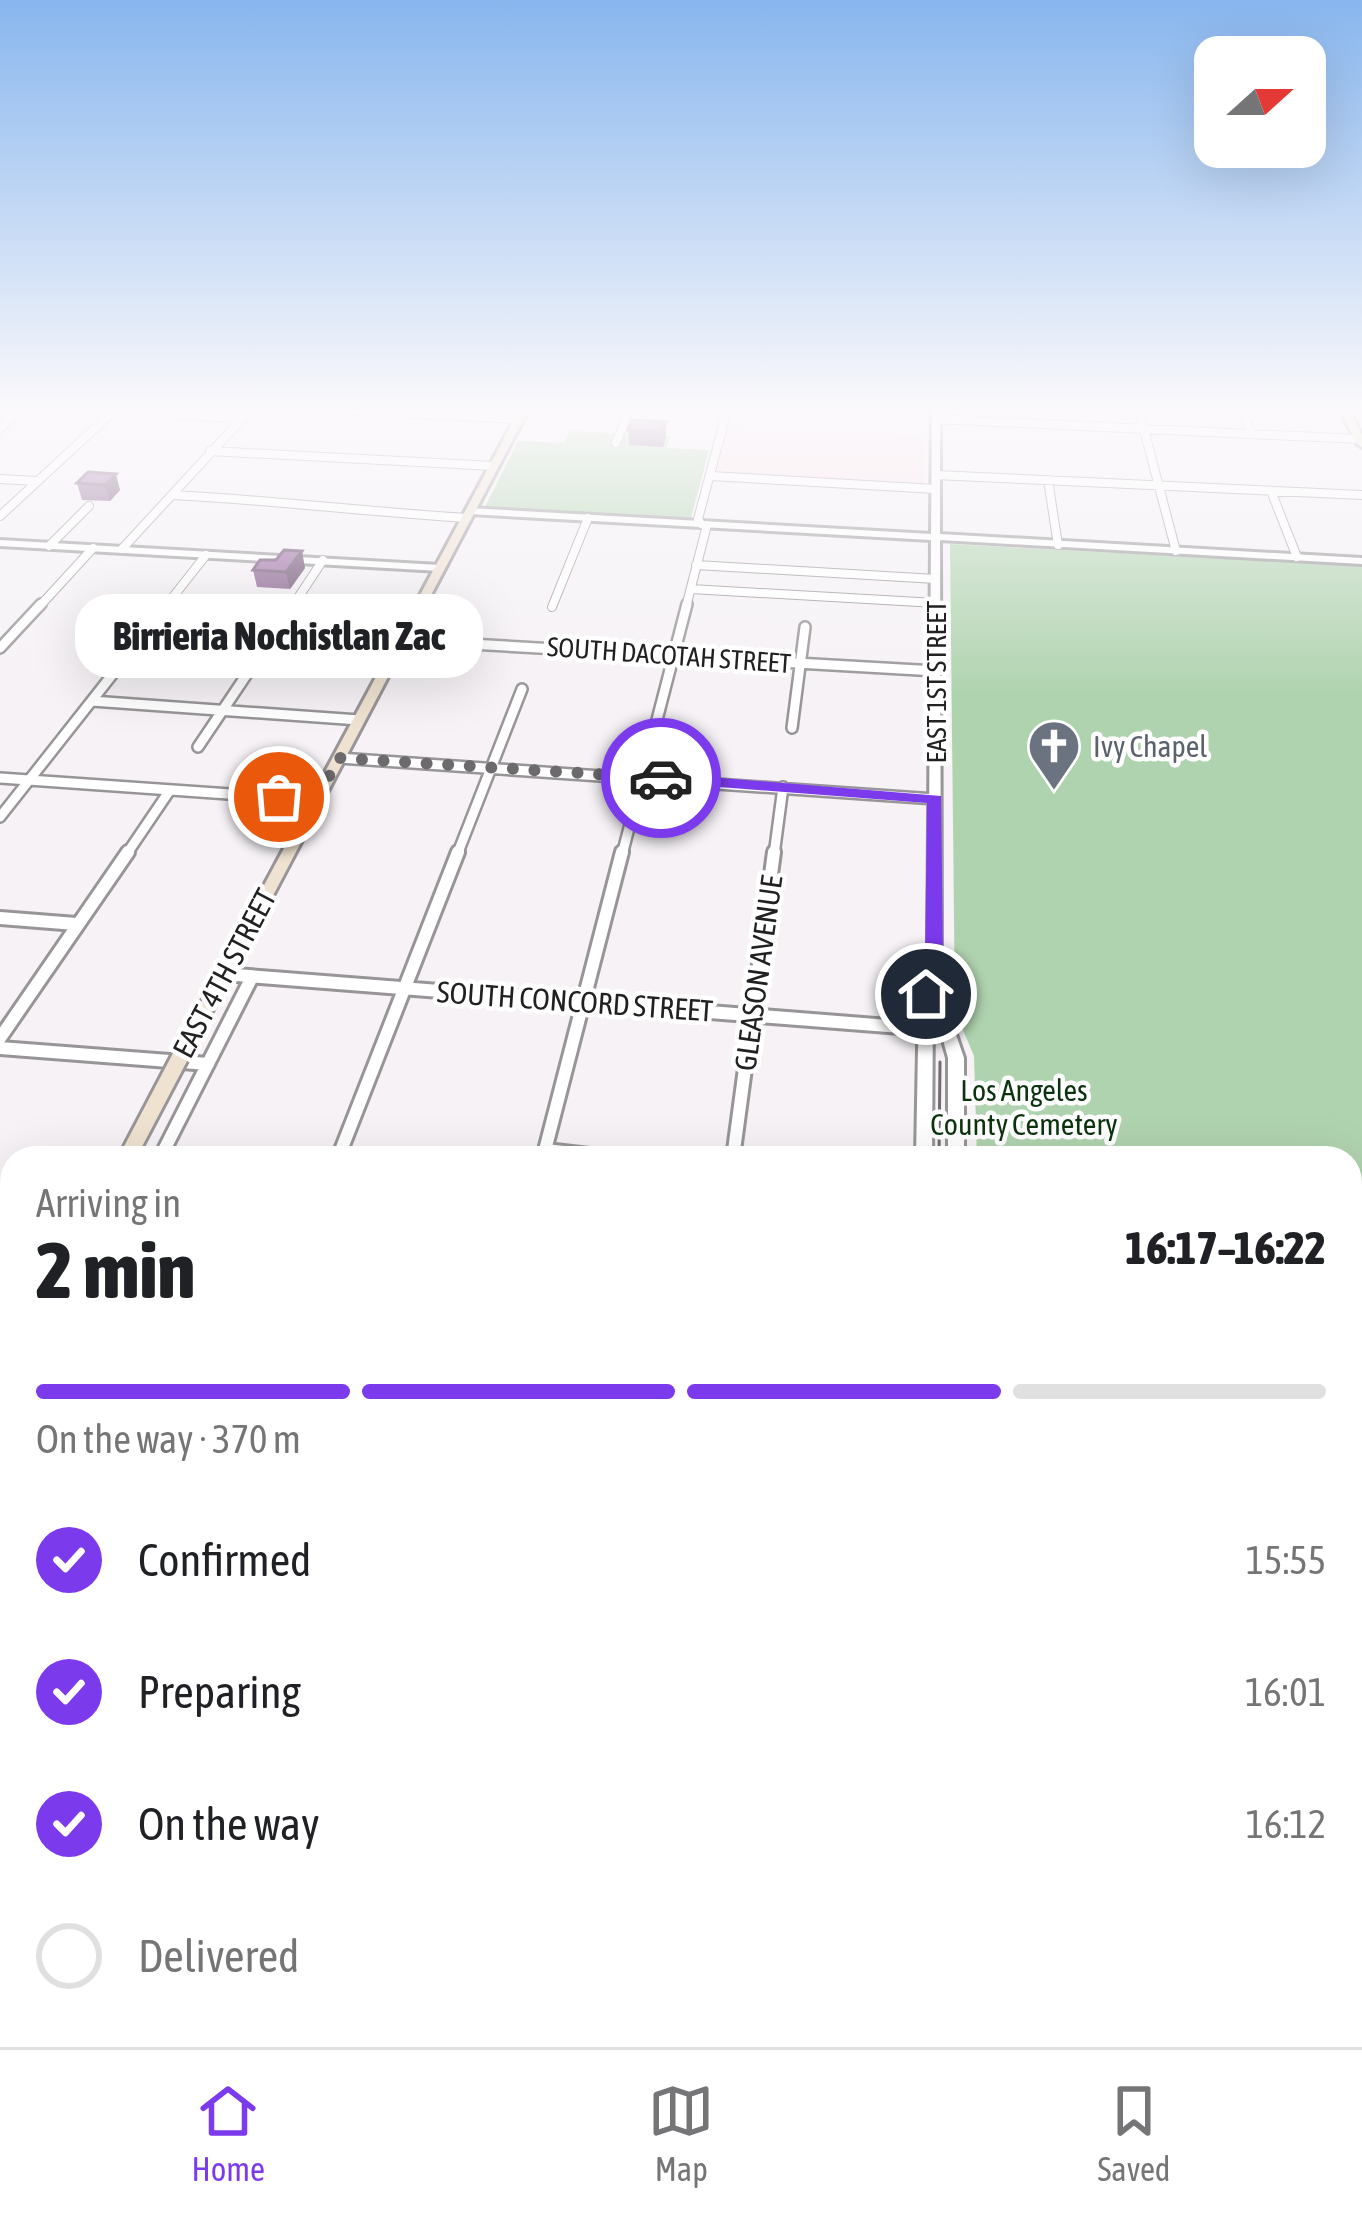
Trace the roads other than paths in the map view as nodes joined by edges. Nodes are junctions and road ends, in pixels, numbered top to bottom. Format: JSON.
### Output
{"nodes":[{"id":1,"x":165,"y":503,"type":"edge"},
{"id":2,"x":307,"y":503,"type":"edge"},
{"id":3,"x":475,"y":503,"type":"edge"},
{"id":4,"x":703,"y":503,"type":"edge"},
{"id":5,"x":936,"y":503,"type":"edge"},
{"id":6,"x":1051,"y":503,"type":"edge"},
{"id":7,"x":1164,"y":503,"type":"edge"},
{"id":8,"x":1275,"y":503,"type":"edge"},
{"id":9,"x":89,"y":506,"type":"dead end"},
{"id":10,"x":468,"y":515,"type":"junction"},
{"id":11,"x":588,"y":518,"type":"junction"},
{"id":12,"x":704,"y":525,"type":"junction"},
{"id":13,"x":937,"y":537,"type":"junction"},
{"id":14,"x":0,"y":542,"type":"edge"},
{"id":15,"x":1058,"y":545,"type":"junction"},
{"id":16,"x":49,"y":546,"type":"junction"},
{"id":17,"x":93,"y":548,"type":"junction"},
{"id":18,"x":122,"y":550,"type":"junction"},
{"id":19,"x":1176,"y":551,"type":"junction"},
{"id":20,"x":206,"y":555,"type":"junction"},
{"id":21,"x":1297,"y":557,"type":"junction"},
{"id":22,"x":323,"y":560,"type":"junction"},
{"id":23,"x":1362,"y":561,"type":"edge"},
{"id":24,"x":696,"y":565,"type":"junction"},
{"id":25,"x":440,"y":568,"type":"junction"},
{"id":26,"x":936,"y":579,"type":"junction"},
{"id":27,"x":691,"y":589,"type":"junction"},
{"id":28,"x":936,"y":603,"type":"junction"},
{"id":29,"x":552,"y":608,"type":"dead end"},
{"id":30,"x":806,"y":627,"type":"dead end"},
{"id":31,"x":402,"y":640,"type":"junction"},
{"id":32,"x":0,"y":647,"type":"edge"},
{"id":33,"x":673,"y":656,"type":"junction"},
{"id":34,"x":800,"y":663,"type":"junction"},
{"id":35,"x":936,"y":671,"type":"junction"},
{"id":36,"x":522,"y":689,"type":"dead end"},
{"id":37,"x":92,"y":701,"type":"junction"},
{"id":38,"x":222,"y":709,"type":"junction"},
{"id":39,"x":359,"y":720,"type":"junction"},
{"id":40,"x":792,"y":728,"type":"dead end"},
{"id":41,"x":198,"y":747,"type":"dead end"},
{"id":42,"x":339,"y":758,"type":"junction"},
{"id":43,"x":491,"y":768,"type":"junction"},
{"id":44,"x":641,"y":777,"type":"junction"},
{"id":45,"x":0,"y":778,"type":"edge"},
{"id":46,"x":29,"y":781,"type":"junction"},
{"id":47,"x":783,"y":788,"type":"junction"},
{"id":48,"x":170,"y":790,"type":"junction"},
{"id":49,"x":935,"y":799,"type":"junction"},
{"id":50,"x":316,"y":800,"type":"junction"},
{"id":51,"x":0,"y":817,"type":"edge"},
{"id":52,"x":0,"y":918,"type":"edge"},
{"id":53,"x":76,"y":924,"type":"junction"},
{"id":54,"x":934,"y":956,"type":"junction"},
{"id":55,"x":223,"y":974,"type":"junction"},
{"id":56,"x":252,"y":976,"type":"junction"},
{"id":57,"x":405,"y":988,"type":"junction"},
{"id":58,"x":587,"y":1001,"type":"junction"},
{"id":59,"x":752,"y":1015,"type":"junction"},
{"id":60,"x":927,"y":1029,"type":"junction"},
{"id":61,"x":0,"y":1038,"type":"edge"},
{"id":62,"x":0,"y":1048,"type":"edge"},
{"id":63,"x":208,"y":1064,"type":"junction"},
{"id":64,"x":133,"y":1146,"type":"edge"},
{"id":65,"x":166,"y":1146,"type":"edge"},
{"id":66,"x":343,"y":1146,"type":"edge"},
{"id":67,"x":547,"y":1146,"type":"edge"},
{"id":68,"x":736,"y":1146,"type":"edge"},
{"id":69,"x":924,"y":1146,"type":"edge"},
{"id":70,"x":956,"y":1146,"type":"edge"}],
"edges":[{"from":1,"to":18,"type":"street"},
{"from":2,"to":10,"type":"street"},
{"from":3,"to":10,"type":"main road","name":"EAST 4TH STREET"},
{"from":4,"to":12,"type":"street"},
{"from":5,"to":13,"type":"street","name":"EAST 1ST STREET"},
{"from":6,"to":15,"type":"street"},
{"from":7,"to":19,"type":"street"},
{"from":8,"to":21,"type":"street"},
{"from":9,"to":16,"type":"street"},
{"from":10,"to":11,"type":"street"},
{"from":10,"to":25,"type":"main road","name":"EAST 4TH STREET"},
{"from":11,"to":12,"type":"street"},
{"from":11,"to":29,"type":"street"},
{"from":12,"to":13,"type":"street"},
{"from":12,"to":24,"type":"street"},
{"from":13,"to":15,"type":"street"},
{"from":13,"to":26,"type":"street","name":"EAST 1ST STREET"},
{"from":14,"to":16,"type":"street"},
{"from":15,"to":19,"type":"street"},
{"from":16,"to":17,"type":"street"},
{"from":17,"to":18,"type":"street"},
{"from":17,"to":32,"type":"street"},
{"from":18,"to":20,"type":"street"},
{"from":19,"to":21,"type":"street"},
{"from":20,"to":22,"type":"street"},
{"from":20,"to":37,"type":"street"},
{"from":21,"to":23,"type":"street"},
{"from":22,"to":25,"type":"street"},
{"from":22,"to":38,"type":"street"},
{"from":24,"to":26,"type":"street"},
{"from":24,"to":27,"type":"street"},
{"from":25,"to":31,"type":"main road","name":"EAST 4TH STREET"},
{"from":26,"to":28,"type":"street","name":"EAST 1ST STREET"},
{"from":27,"to":28,"type":"street"},
{"from":27,"to":33,"type":"street"},
{"from":28,"to":35,"type":"street","name":"EAST 1ST STREET"},
{"from":30,"to":34,"type":"street"},
{"from":31,"to":33,"type":"street","name":"SOUTH DACOTAH STREET"},
{"from":31,"to":39,"type":"main road","name":"EAST 4TH STREET"},
{"from":33,"to":34,"type":"street","name":"SOUTH DACOTAH STREET"},
{"from":33,"to":44,"type":"street"},
{"from":34,"to":35,"type":"street","name":"SOUTH DACOTAH STREET"},
{"from":34,"to":40,"type":"street"},
{"from":35,"to":49,"type":"street","name":"EAST 1ST STREET"},
{"from":36,"to":43,"type":"street"},
{"from":37,"to":38,"type":"street"},
{"from":37,"to":46,"type":"street"},
{"from":38,"to":39,"type":"street"},
{"from":38,"to":41,"type":"street"},
{"from":39,"to":42,"type":"main road","name":"EAST 4TH STREET"},
{"from":42,"to":43,"type":"street"},
{"from":42,"to":50,"type":"main road","name":"EAST 4TH STREET"},
{"from":43,"to":44,"type":"street"},
{"from":43,"to":57,"type":"street"},
{"from":44,"to":47,"type":"street"},
{"from":44,"to":58,"type":"street"},
{"from":45,"to":46,"type":"street"},
{"from":46,"to":48,"type":"street"},
{"from":46,"to":51,"type":"street"},
{"from":47,"to":49,"type":"street"},
{"from":47,"to":59,"type":"street","name":"GLEASON AVENUE"},
{"from":48,"to":50,"type":"street"},
{"from":48,"to":53,"type":"street"},
{"from":49,"to":54,"type":"street","name":"EAST 1ST STREET"},
{"from":50,"to":55,"type":"main road","name":"EAST 4TH STREET"},
{"from":52,"to":53,"type":"street"},
{"from":53,"to":61,"type":"street"},
{"from":54,"to":60,"type":"street","name":"EAST 1ST STREET"},
{"from":54,"to":70,"type":"street","name":"EAST 1ST STREET"},
{"from":55,"to":56,"type":"street","name":"SOUTH CONCORD STREET"},
{"from":55,"to":64,"type":"main road","name":"EAST 4TH STREET","bridge":true},
{"from":56,"to":57,"type":"street","name":"SOUTH CONCORD STREET"},
{"from":56,"to":63,"type":"street","name":"EAST 4TH STREET"},
{"from":57,"to":58,"type":"street","name":"SOUTH CONCORD STREET"},
{"from":57,"to":66,"type":"street"},
{"from":58,"to":59,"type":"street","name":"SOUTH CONCORD STREET"},
{"from":58,"to":67,"type":"street"},
{"from":59,"to":60,"type":"street","name":"SOUTH CONCORD STREET"},
{"from":59,"to":68,"type":"street","name":"GLEASON AVENUE"},
{"from":60,"to":69,"type":"street","name":"EAST 1ST STREET"},
{"from":62,"to":63,"type":"street"},
{"from":63,"to":65,"type":"street","name":"EAST 4TH STREET"}]}
